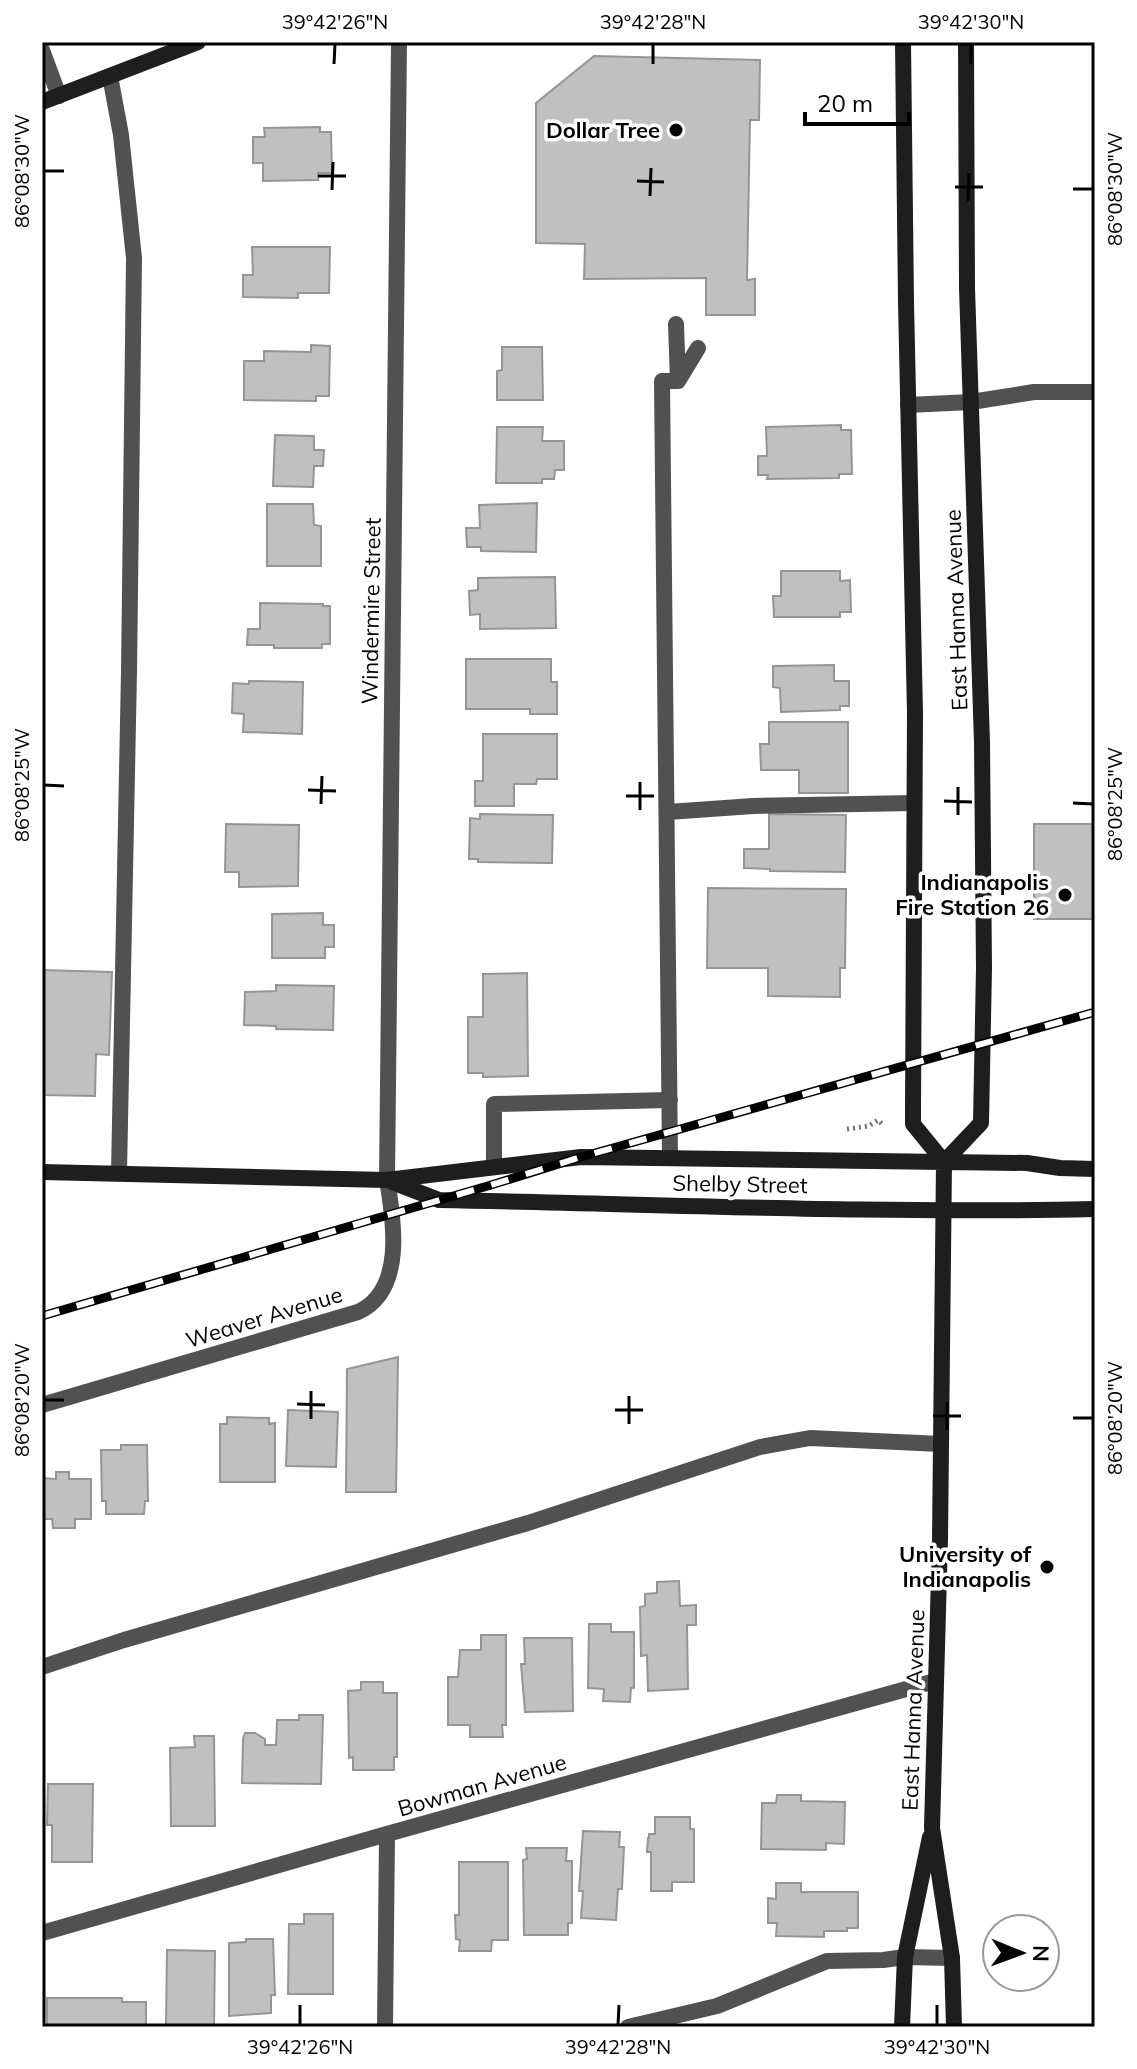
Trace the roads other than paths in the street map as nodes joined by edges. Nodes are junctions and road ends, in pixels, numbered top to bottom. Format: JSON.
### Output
{"nodes":[{"id":1,"x":198,"y":42,"type":"edge"},
{"id":2,"x":399,"y":42,"type":"edge"},
{"id":3,"x":903,"y":42,"type":"edge"},
{"id":4,"x":966,"y":42,"type":"edge"},
{"id":5,"x":42,"y":50,"type":"edge"},
{"id":6,"x":110,"y":76,"type":"junction"},
{"id":7,"x":59,"y":96,"type":"junction"},
{"id":8,"x":42,"y":102,"type":"edge"},
{"id":9,"x":676,"y":324,"type":"dead end"},
{"id":10,"x":698,"y":348,"type":"dead end"},
{"id":11,"x":678,"y":381,"type":"junction"},
{"id":12,"x":1095,"y":392,"type":"edge"},
{"id":13,"x":971,"y":402,"type":"junction"},
{"id":14,"x":908,"y":405,"type":"junction"},
{"id":15,"x":914,"y":803,"type":"junction"},
{"id":16,"x":668,"y":812,"type":"junction"},
{"id":17,"x":670,"y":1100,"type":"junction"},
{"id":18,"x":670,"y":1158,"type":"junction"},
{"id":19,"x":944,"y":1162,"type":"junction"},
{"id":20,"x":494,"y":1167,"type":"junction"},
{"id":21,"x":1095,"y":1169,"type":"edge"},
{"id":22,"x":42,"y":1172,"type":"edge"},
{"id":23,"x":119,"y":1173,"type":"junction"},
{"id":24,"x":387,"y":1180,"type":"junction"},
{"id":25,"x":943,"y":1209,"type":"junction"},
{"id":26,"x":1095,"y":1209,"type":"edge"},
{"id":27,"x":42,"y":1405,"type":"edge"},
{"id":28,"x":941,"y":1444,"type":"junction"},
{"id":29,"x":42,"y":1667,"type":"edge"},
{"id":30,"x":935,"y":1681,"type":"junction"},
{"id":31,"x":932,"y":1828,"type":"junction"},
{"id":32,"x":387,"y":1834,"type":"junction"},
{"id":33,"x":42,"y":1933,"type":"edge"},
{"id":34,"x":905,"y":1957,"type":"junction"},
{"id":35,"x":952,"y":1958,"type":"junction"},
{"id":36,"x":659,"y":2023,"type":"edge"},
{"id":37,"x":385,"y":2027,"type":"edge"},
{"id":38,"x":628,"y":2027,"type":"edge"},
{"id":39,"x":902,"y":2027,"type":"edge"},
{"id":40,"x":954,"y":2027,"type":"edge"}],
"edges":[{"from":1,"to":6,"type":"main road"},
{"from":2,"to":24,"type":"street","name":"Windermire Street"},
{"from":3,"to":14,"type":"main road","name":"East Hanna Avenue"},
{"from":4,"to":13,"type":"main road","name":"East Hanna Avenue"},
{"from":5,"to":7,"type":"street"},
{"from":6,"to":7,"type":"main road"},
{"from":6,"to":23,"type":"street"},
{"from":7,"to":8,"type":"main road"},
{"from":9,"to":11,"type":"street"},
{"from":10,"to":11,"type":"street"},
{"from":11,"to":16,"type":"street"},
{"from":12,"to":13,"type":"street"},
{"from":13,"to":14,"type":"street"},
{"from":13,"to":19,"type":"main road","name":"East Hanna Avenue"},
{"from":14,"to":15,"type":"main road","name":"East Hanna Avenue"},
{"from":15,"to":16,"type":"street"},
{"from":15,"to":19,"type":"main road","name":"East Hanna Avenue"},
{"from":16,"to":17,"type":"street"},
{"from":17,"to":18,"type":"street"},
{"from":17,"to":20,"type":"street"},
{"from":18,"to":19,"type":"main road","name":"Shelby Street"},
{"from":18,"to":20,"type":"main road","name":"Shelby Street"},
{"from":19,"to":21,"type":"main road","name":"Shelby Street"},
{"from":19,"to":25,"type":"main road","name":"East Hanna Avenue"},
{"from":20,"to":24,"type":"main road","name":"Shelby Street"},
{"from":22,"to":23,"type":"main road","name":"Shelby Street"},
{"from":23,"to":24,"type":"main road","name":"Shelby Street"},
{"from":24,"to":25,"type":"main road","name":"Shelby Street"},
{"from":24,"to":27,"type":"street","name":"Weaver Avenue"},
{"from":25,"to":26,"type":"main road","name":"Shelby Street"},
{"from":25,"to":28,"type":"main road","name":"East Hanna Avenue"},
{"from":28,"to":29,"type":"street"},
{"from":28,"to":30,"type":"main road","name":"East Hanna Avenue"},
{"from":30,"to":31,"type":"main road","name":"East Hanna Avenue"},
{"from":30,"to":32,"type":"street","name":"Bowman Avenue"},
{"from":31,"to":34,"type":"main road","name":"East Hanna Avenue"},
{"from":31,"to":35,"type":"main road","name":"East Hanna Avenue"},
{"from":32,"to":33,"type":"street","name":"Bowman Avenue"},
{"from":32,"to":37,"type":"street"},
{"from":34,"to":35,"type":"street"},
{"from":34,"to":36,"type":"street"},
{"from":34,"to":39,"type":"main road","name":"East Hanna Avenue"},
{"from":35,"to":40,"type":"main road","name":"East Hanna Avenue"},
{"from":36,"to":38,"type":"street"}]}
